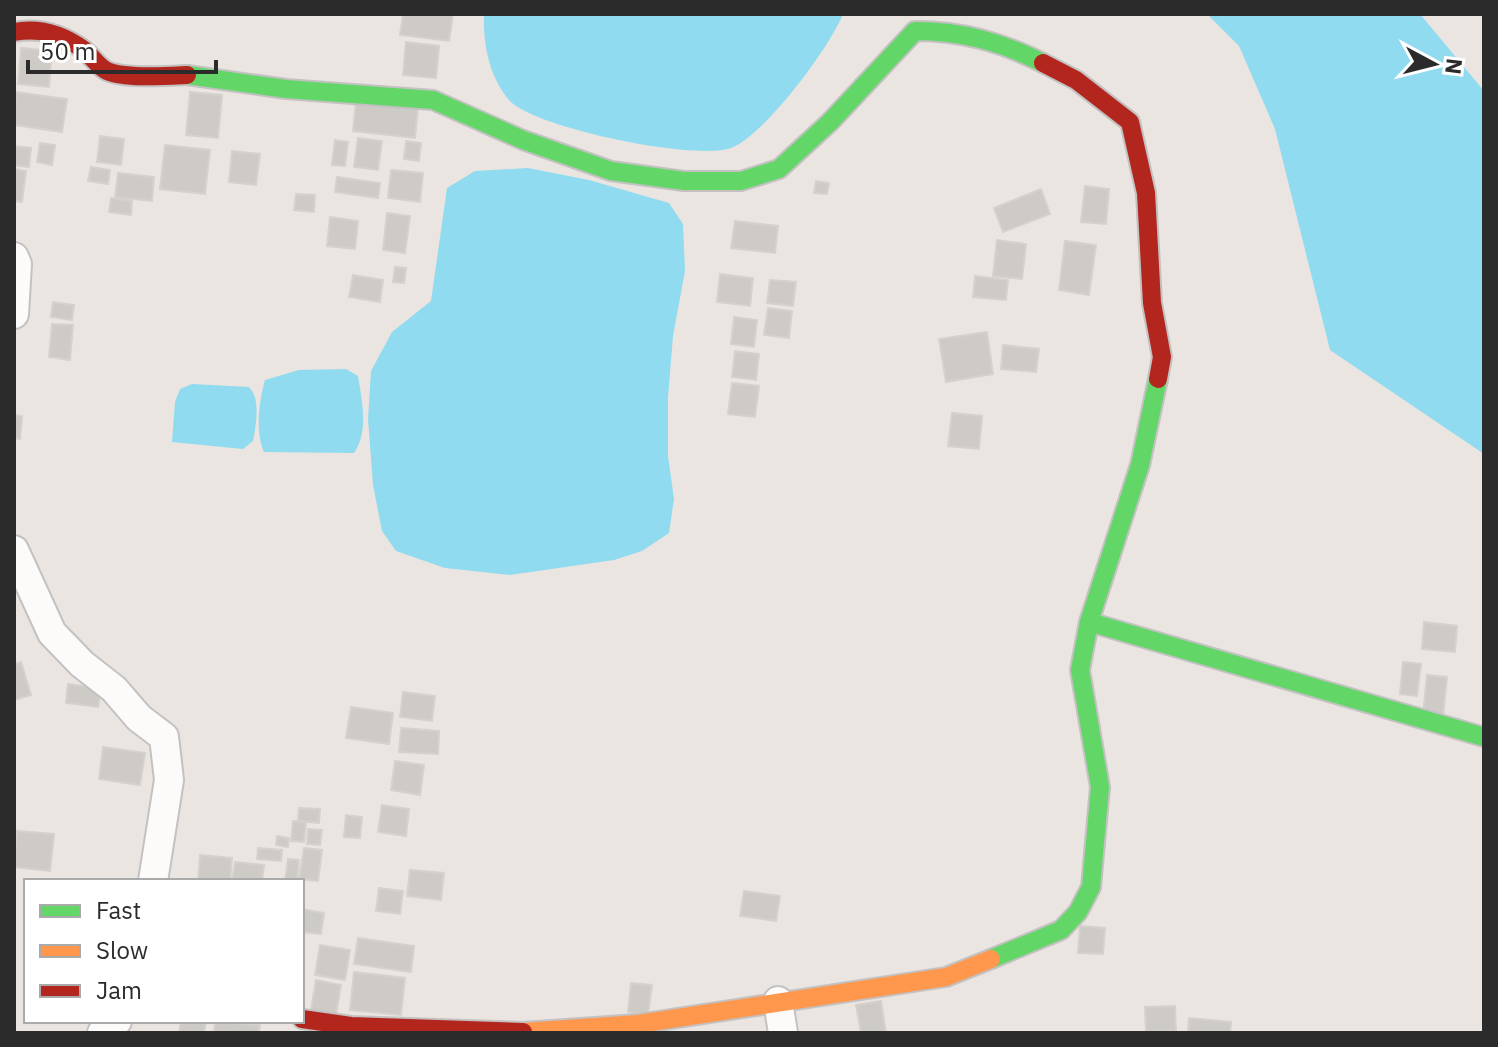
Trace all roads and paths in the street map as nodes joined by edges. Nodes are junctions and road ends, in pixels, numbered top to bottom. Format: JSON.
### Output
{"nodes":[{"id":1,"x":14,"y":32,"type":"edge"},
{"id":2,"x":14,"y":257,"type":"edge"},
{"id":3,"x":14,"y":314,"type":"edge"},
{"id":4,"x":14,"y":550,"type":"edge"},
{"id":5,"x":1089,"y":622,"type":"junction"},
{"id":6,"x":1484,"y":737,"type":"edge"},
{"id":7,"x":153,"y":879,"type":"edge"},
{"id":8,"x":778,"y":1001,"type":"junction"},
{"id":9,"x":304,"y":1019,"type":"edge"},
{"id":10,"x":783,"y":1033,"type":"edge"}],
"edges":[{"from":1,"to":5,"type":"street"},
{"from":2,"to":3,"type":"street"},
{"from":4,"to":7,"type":"street"},
{"from":5,"to":6,"type":"street"},
{"from":5,"to":8,"type":"street"},
{"from":8,"to":9,"type":"street"},
{"from":8,"to":10,"type":"street"}]}
